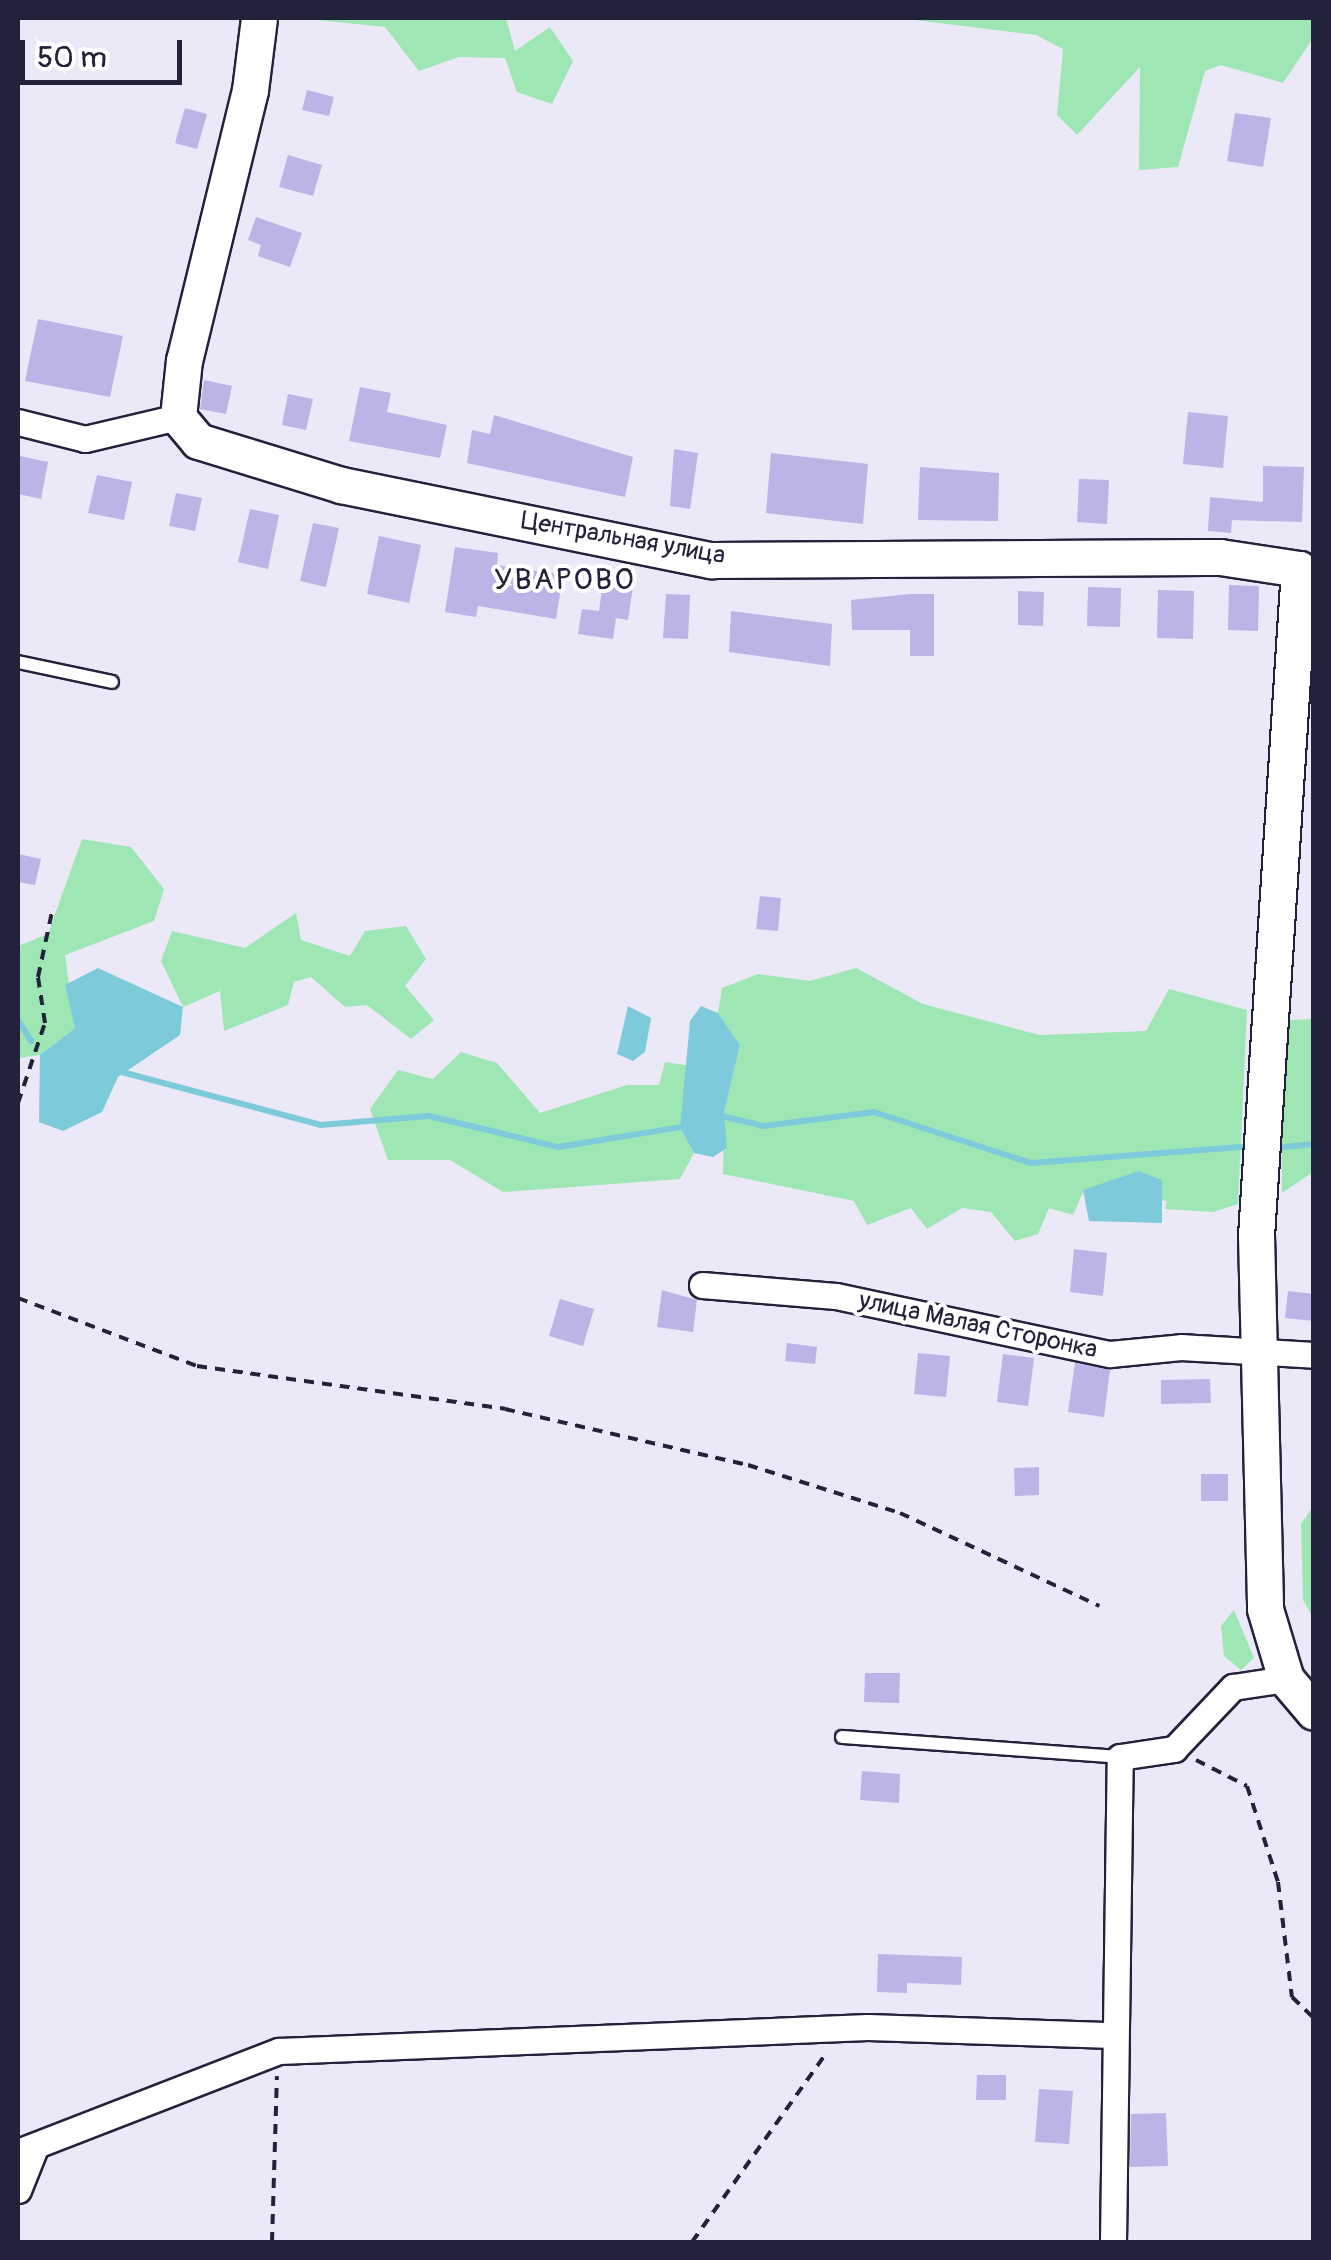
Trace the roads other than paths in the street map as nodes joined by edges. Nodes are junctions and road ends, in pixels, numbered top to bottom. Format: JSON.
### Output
{"nodes":[{"id":1,"x":259,"y":18,"type":"edge"},
{"id":2,"x":178,"y":417,"type":"junction"},
{"id":3,"x":18,"y":422,"type":"edge"},
{"id":4,"x":1306,"y":569,"type":"edge"},
{"id":5,"x":18,"y":662,"type":"edge"},
{"id":6,"x":112,"y":682,"type":"dead end"},
{"id":7,"x":702,"y":1284,"type":"dead end"},
{"id":8,"x":1258,"y":1348,"type":"junction"},
{"id":9,"x":1314,"y":1355,"type":"edge"},
{"id":10,"x":1286,"y":1679,"type":"junction"},
{"id":11,"x":1314,"y":1712,"type":"edge"},
{"id":12,"x":842,"y":1737,"type":"dead end"},
{"id":13,"x":1120,"y":1757,"type":"junction"},
{"id":14,"x":1113,"y":2035,"type":"junction"},
{"id":15,"x":26,"y":2151,"type":"edge"},
{"id":16,"x":18,"y":2190,"type":"edge"},
{"id":17,"x":1113,"y":2242,"type":"edge"}],
"edges":[{"from":1,"to":2,"type":"street"},
{"from":2,"to":3,"type":"street"},
{"from":2,"to":4,"type":"street","name":"Центральная улица"},
{"from":4,"to":8,"type":"street"},
{"from":5,"to":6,"type":"lane"},
{"from":7,"to":8,"type":"street","name":"улица Малая Сторонка"},
{"from":8,"to":9,"type":"street","name":"улица Малая Сторонка"},
{"from":8,"to":10,"type":"street"},
{"from":10,"to":11,"type":"street"},
{"from":10,"to":13,"type":"street"},
{"from":12,"to":13,"type":"lane"},
{"from":13,"to":14,"type":"street"},
{"from":14,"to":15,"type":"street"},
{"from":14,"to":17,"type":"street"},
{"from":15,"to":16,"type":"street"}]}
